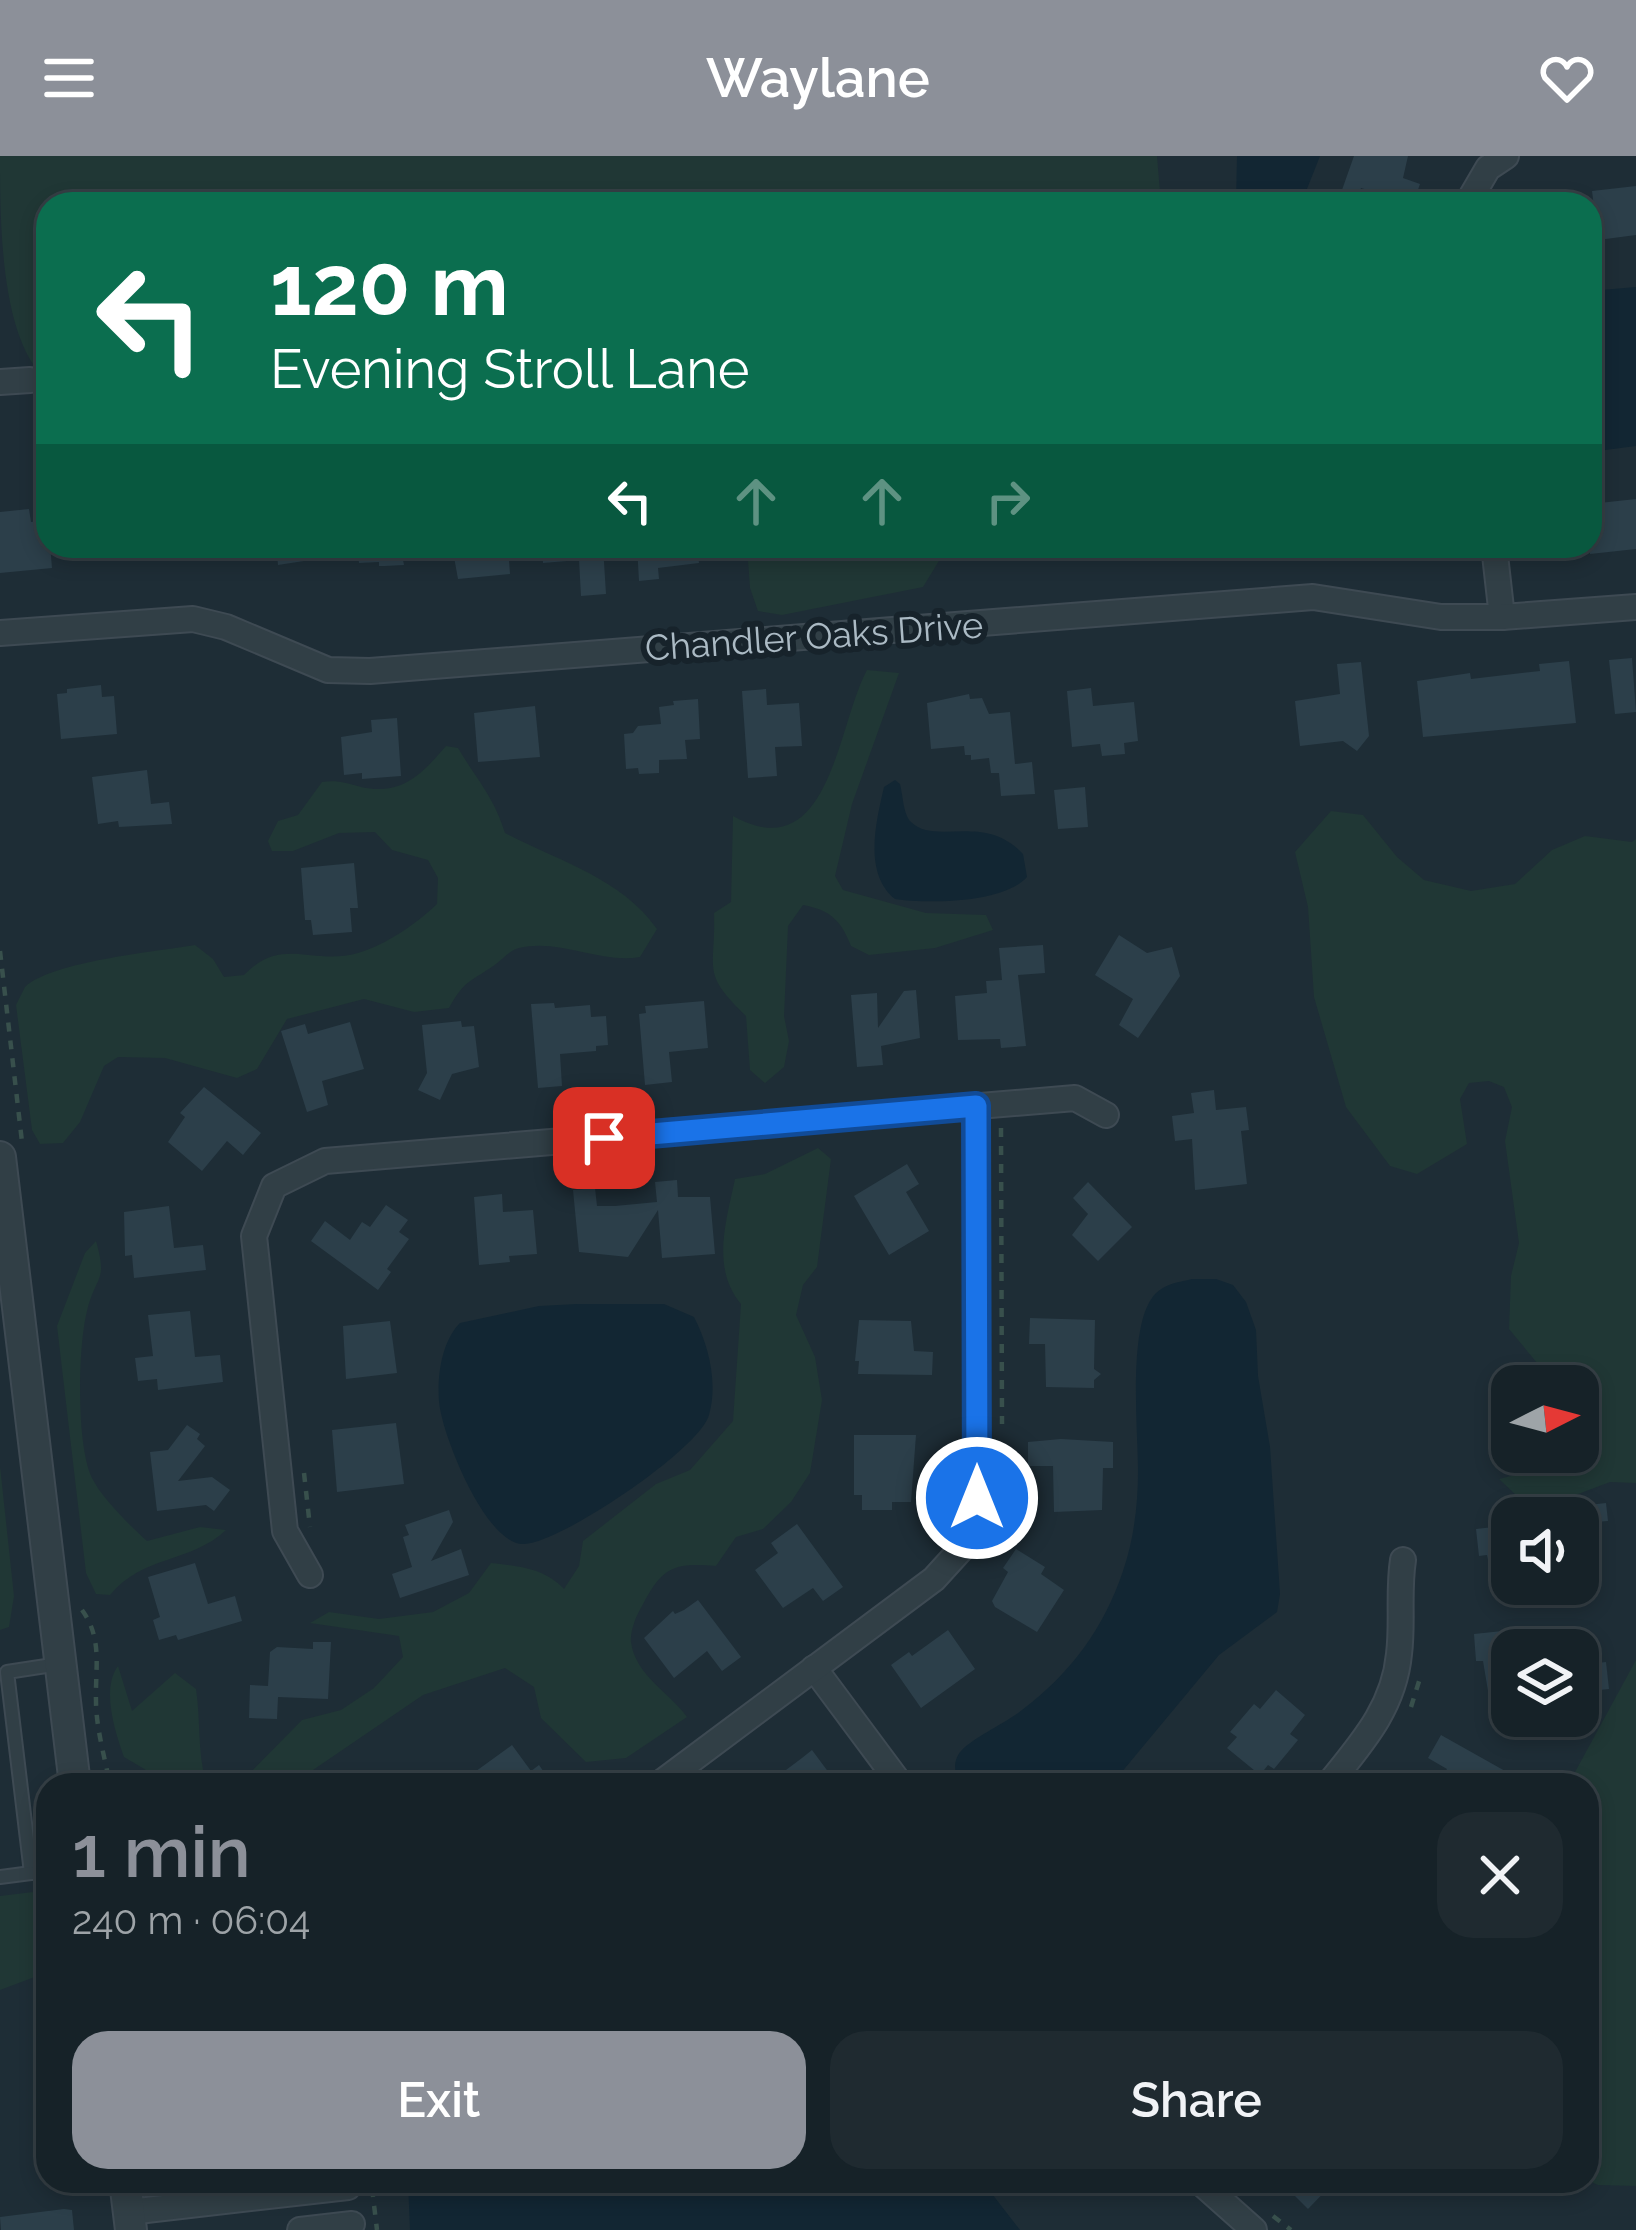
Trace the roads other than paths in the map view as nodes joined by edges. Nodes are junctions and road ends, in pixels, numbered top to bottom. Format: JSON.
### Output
{"nodes":[{"id":1,"x":1506,"y":156,"type":"edge"},
{"id":2,"x":1474,"y":192,"type":"edge"},
{"id":3,"x":30,"y":380,"type":"dead end"},
{"id":4,"x":0,"y":382,"type":"edge"},
{"id":5,"x":1495,"y":558,"type":"edge"},
{"id":6,"x":1636,"y":607,"type":"edge"},
{"id":7,"x":1502,"y":617,"type":"junction"},
{"id":8,"x":0,"y":633,"type":"edge"},
{"id":9,"x":1106,"y":1115,"type":"dead end"},
{"id":10,"x":976,"y":1117,"type":"junction"},
{"id":11,"x":0,"y":1157,"type":"edge"},
{"id":12,"x":8,"y":1295,"type":"edge"},
{"id":13,"x":1402,"y":1560,"type":"dead end"},
{"id":14,"x":306,"y":1568,"type":"road end"},
{"id":15,"x":60,"y":1664,"type":"junction"},
{"id":16,"x":814,"y":1668,"type":"junction"},
{"id":17,"x":4,"y":1672,"type":"edge"},
{"id":18,"x":74,"y":1773,"type":"edge"},
{"id":19,"x":674,"y":1773,"type":"edge"},
{"id":20,"x":892,"y":1773,"type":"edge"},
{"id":21,"x":1338,"y":1773,"type":"edge"},
{"id":22,"x":31,"y":1873,"type":"junction"},
{"id":23,"x":36,"y":1873,"type":"edge"},
{"id":24,"x":0,"y":1877,"type":"edge"},
{"id":25,"x":296,"y":2193,"type":"edge"},
{"id":26,"x":356,"y":2193,"type":"edge"},
{"id":27,"x":1213,"y":2193,"type":"edge"},
{"id":28,"x":130,"y":2221,"type":"edge"},
{"id":29,"x":361,"y":2228,"type":"edge"},
{"id":30,"x":300,"y":2230,"type":"edge"},
{"id":31,"x":1255,"y":2230,"type":"edge"}],
"edges":[{"from":1,"to":2,"type":"street"},
{"from":3,"to":4,"type":"street"},
{"from":5,"to":7,"type":"street"},
{"from":6,"to":7,"type":"street","name":"Chandler Oaks Drive"},
{"from":7,"to":8,"type":"street","name":"Chandler Oaks Drive"},
{"from":9,"to":10,"type":"street"},
{"from":10,"to":14,"type":"street"},
{"from":10,"to":16,"type":"street"},
{"from":11,"to":12,"type":"street"},
{"from":12,"to":15,"type":"street"},
{"from":13,"to":21,"type":"street"},
{"from":15,"to":17,"type":"lane"},
{"from":15,"to":18,"type":"street"},
{"from":16,"to":19,"type":"street"},
{"from":16,"to":20,"type":"street"},
{"from":17,"to":22,"type":"lane"},
{"from":22,"to":23,"type":"lane"},
{"from":22,"to":24,"type":"lane"},
{"from":25,"to":28,"type":"street"},
{"from":26,"to":29,"type":"street"},
{"from":27,"to":31,"type":"street"},
{"from":29,"to":30,"type":"street"}]}
